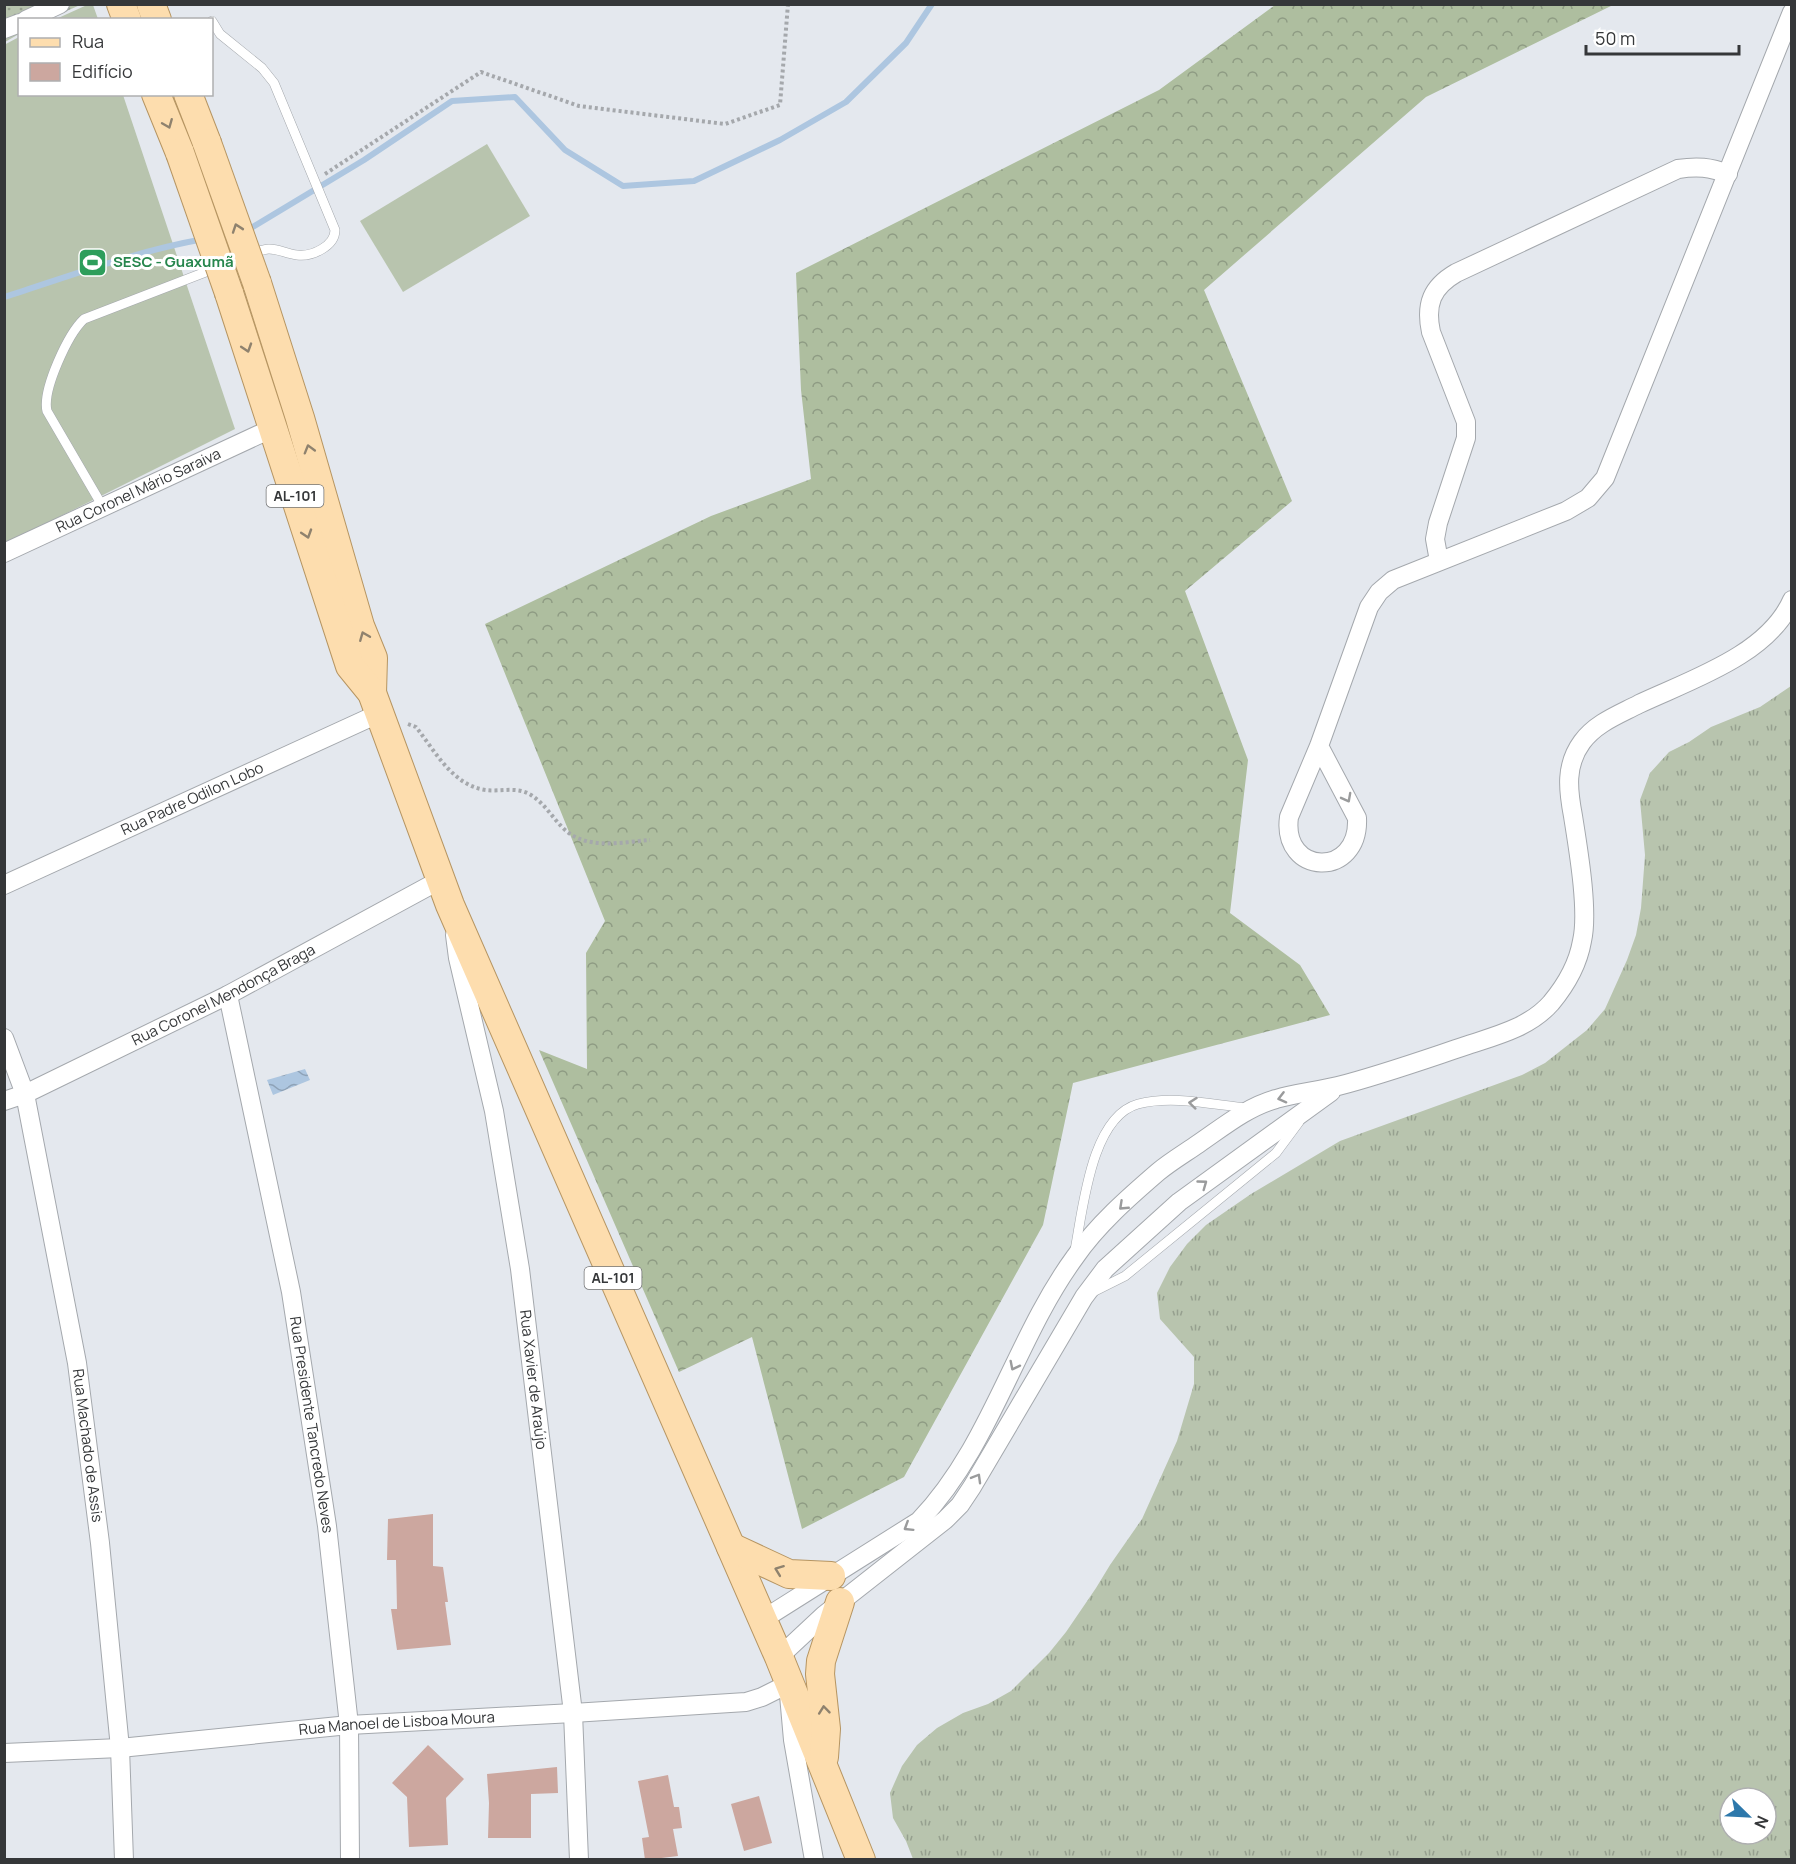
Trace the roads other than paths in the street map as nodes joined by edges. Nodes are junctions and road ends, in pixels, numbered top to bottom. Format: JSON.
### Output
{"nodes":[{"id":1,"x":60,"y":4,"type":"edge"},
{"id":2,"x":1791,"y":12,"type":"edge"},
{"id":3,"x":30,"y":18,"type":"edge"},
{"id":4,"x":18,"y":23,"type":"edge"},
{"id":5,"x":213,"y":24,"type":"edge"},
{"id":6,"x":4,"y":29,"type":"edge"},
{"id":7,"x":157,"y":96,"type":"edge"},
{"id":8,"x":189,"y":96,"type":"edge"},
{"id":9,"x":1728,"y":174,"type":"junction"},
{"id":10,"x":234,"y":261,"type":"dead end"},
{"id":11,"x":225,"y":265,"type":"dead end"},
{"id":12,"x":273,"y":428,"type":"junction"},
{"id":13,"x":103,"y":507,"type":"junction"},
{"id":14,"x":4,"y":553,"type":"edge"},
{"id":15,"x":1439,"y":561,"type":"junction"},
{"id":16,"x":1791,"y":600,"type":"edge"},
{"id":17,"x":376,"y":703,"type":"junction"},
{"id":18,"x":1319,"y":746,"type":"junction"},
{"id":19,"x":4,"y":885,"type":"edge"},
{"id":20,"x":445,"y":892,"type":"junction"},
{"id":21,"x":228,"y":994,"type":"junction"},
{"id":22,"x":4,"y":1038,"type":"edge"},
{"id":23,"x":1340,"y":1086,"type":"junction"},
{"id":24,"x":25,"y":1094,"type":"junction"},
{"id":25,"x":4,"y":1101,"type":"edge"},
{"id":26,"x":1251,"y":1108,"type":"junction"},
{"id":27,"x":1073,"y":1259,"type":"junction"},
{"id":28,"x":730,"y":1547,"type":"junction"},
{"id":29,"x":831,"y":1576,"type":"junction"},
{"id":30,"x":840,"y":1602,"type":"junction"},
{"id":31,"x":762,"y":1620,"type":"junction"},
{"id":32,"x":778,"y":1656,"type":"junction"},
{"id":33,"x":788,"y":1684,"type":"junction"},
{"id":34,"x":573,"y":1713,"type":"junction"},
{"id":35,"x":349,"y":1725,"type":"junction"},
{"id":36,"x":120,"y":1748,"type":"junction"},
{"id":37,"x":4,"y":1753,"type":"edge"},
{"id":38,"x":824,"y":1768,"type":"junction"},
{"id":39,"x":124,"y":1860,"type":"edge"},
{"id":40,"x":350,"y":1860,"type":"edge"},
{"id":41,"x":579,"y":1860,"type":"edge"},
{"id":42,"x":814,"y":1860,"type":"edge"},
{"id":43,"x":861,"y":1860,"type":"edge"}],
"edges":[{"from":1,"to":3,"type":"street"},
{"from":2,"to":9,"type":"street"},
{"from":4,"to":6,"type":"street"},
{"from":5,"to":10,"type":"lane"},
{"from":7,"to":12,"type":"main road","number":"AL-101","one_way":true,"bridge":true},
{"from":17,"to":8,"type":"main road","number":"AL-101","one_way":true,"bridge":true},
{"from":9,"to":15,"type":"street"},
{"from":9,"to":15,"type":"street"},
{"from":11,"to":13,"type":"lane"},
{"from":12,"to":13,"type":"street","name":"Rua Coronel Mário Saraiva"},
{"from":12,"to":17,"type":"main road","number":"AL-101","one_way":true},
{"from":13,"to":14,"type":"street","name":"Rua Coronel Mário Saraiva"},
{"from":15,"to":18,"type":"street"},
{"from":16,"to":23,"type":"street"},
{"from":17,"to":19,"type":"street","name":"Rua Padre Odilon Lobo"},
{"from":17,"to":20,"type":"main road","number":"AL-101"},
{"from":18,"to":18,"type":"street","one_way":true},
{"from":20,"to":21,"type":"street","name":"Rua Coronel Mendonça Braga"},
{"from":20,"to":28,"type":"main road","number":"AL-101"},
{"from":20,"to":34,"type":"street","name":"Rua Xavier de Araújo"},
{"from":21,"to":24,"type":"street","name":"Rua Coronel Mendonça Braga"},
{"from":21,"to":35,"type":"street","name":"Rua Presidente Tancredo Neves"},
{"from":22,"to":24,"type":"street","name":"Rua Machado de Assis"},
{"from":23,"to":26,"type":"street","one_way":true},
{"from":30,"to":23,"type":"street","one_way":true},
{"from":24,"to":25,"type":"street","name":"Rua Coronel Mendonça Braga"},
{"from":24,"to":36,"type":"street","name":"Rua Machado de Assis"},
{"from":26,"to":27,"type":"street","one_way":true},
{"from":26,"to":27,"type":"lane","one_way":true},
{"from":27,"to":29,"type":"street","one_way":true},
{"from":29,"to":28,"type":"main road","one_way":true},
{"from":28,"to":31,"type":"main road","number":"AL-101"},
{"from":29,"to":31,"type":"street"},
{"from":30,"to":32,"type":"street"},
{"from":38,"to":30,"type":"main road","one_way":true},
{"from":31,"to":32,"type":"main road","number":"AL-101"},
{"from":32,"to":33,"type":"main road","number":"AL-101"},
{"from":33,"to":34,"type":"street","name":"Rua Manoel de Lisboa Moura"},
{"from":33,"to":38,"type":"main road","number":"AL-101"},
{"from":33,"to":42,"type":"street"},
{"from":34,"to":35,"type":"street","name":"Rua Manoel de Lisboa Moura"},
{"from":34,"to":41,"type":"street","name":"Rua Xavier de Araújo"},
{"from":35,"to":36,"type":"street","name":"Rua Manoel de Lisboa Moura"},
{"from":35,"to":40,"type":"street","name":"Rua Presidente Tancredo Neves"},
{"from":36,"to":37,"type":"street","name":"Rua Manoel de Lisboa Moura"},
{"from":36,"to":39,"type":"street","name":"Rua Machado de Assis"},
{"from":38,"to":43,"type":"main road","number":"AL-101"}]}
